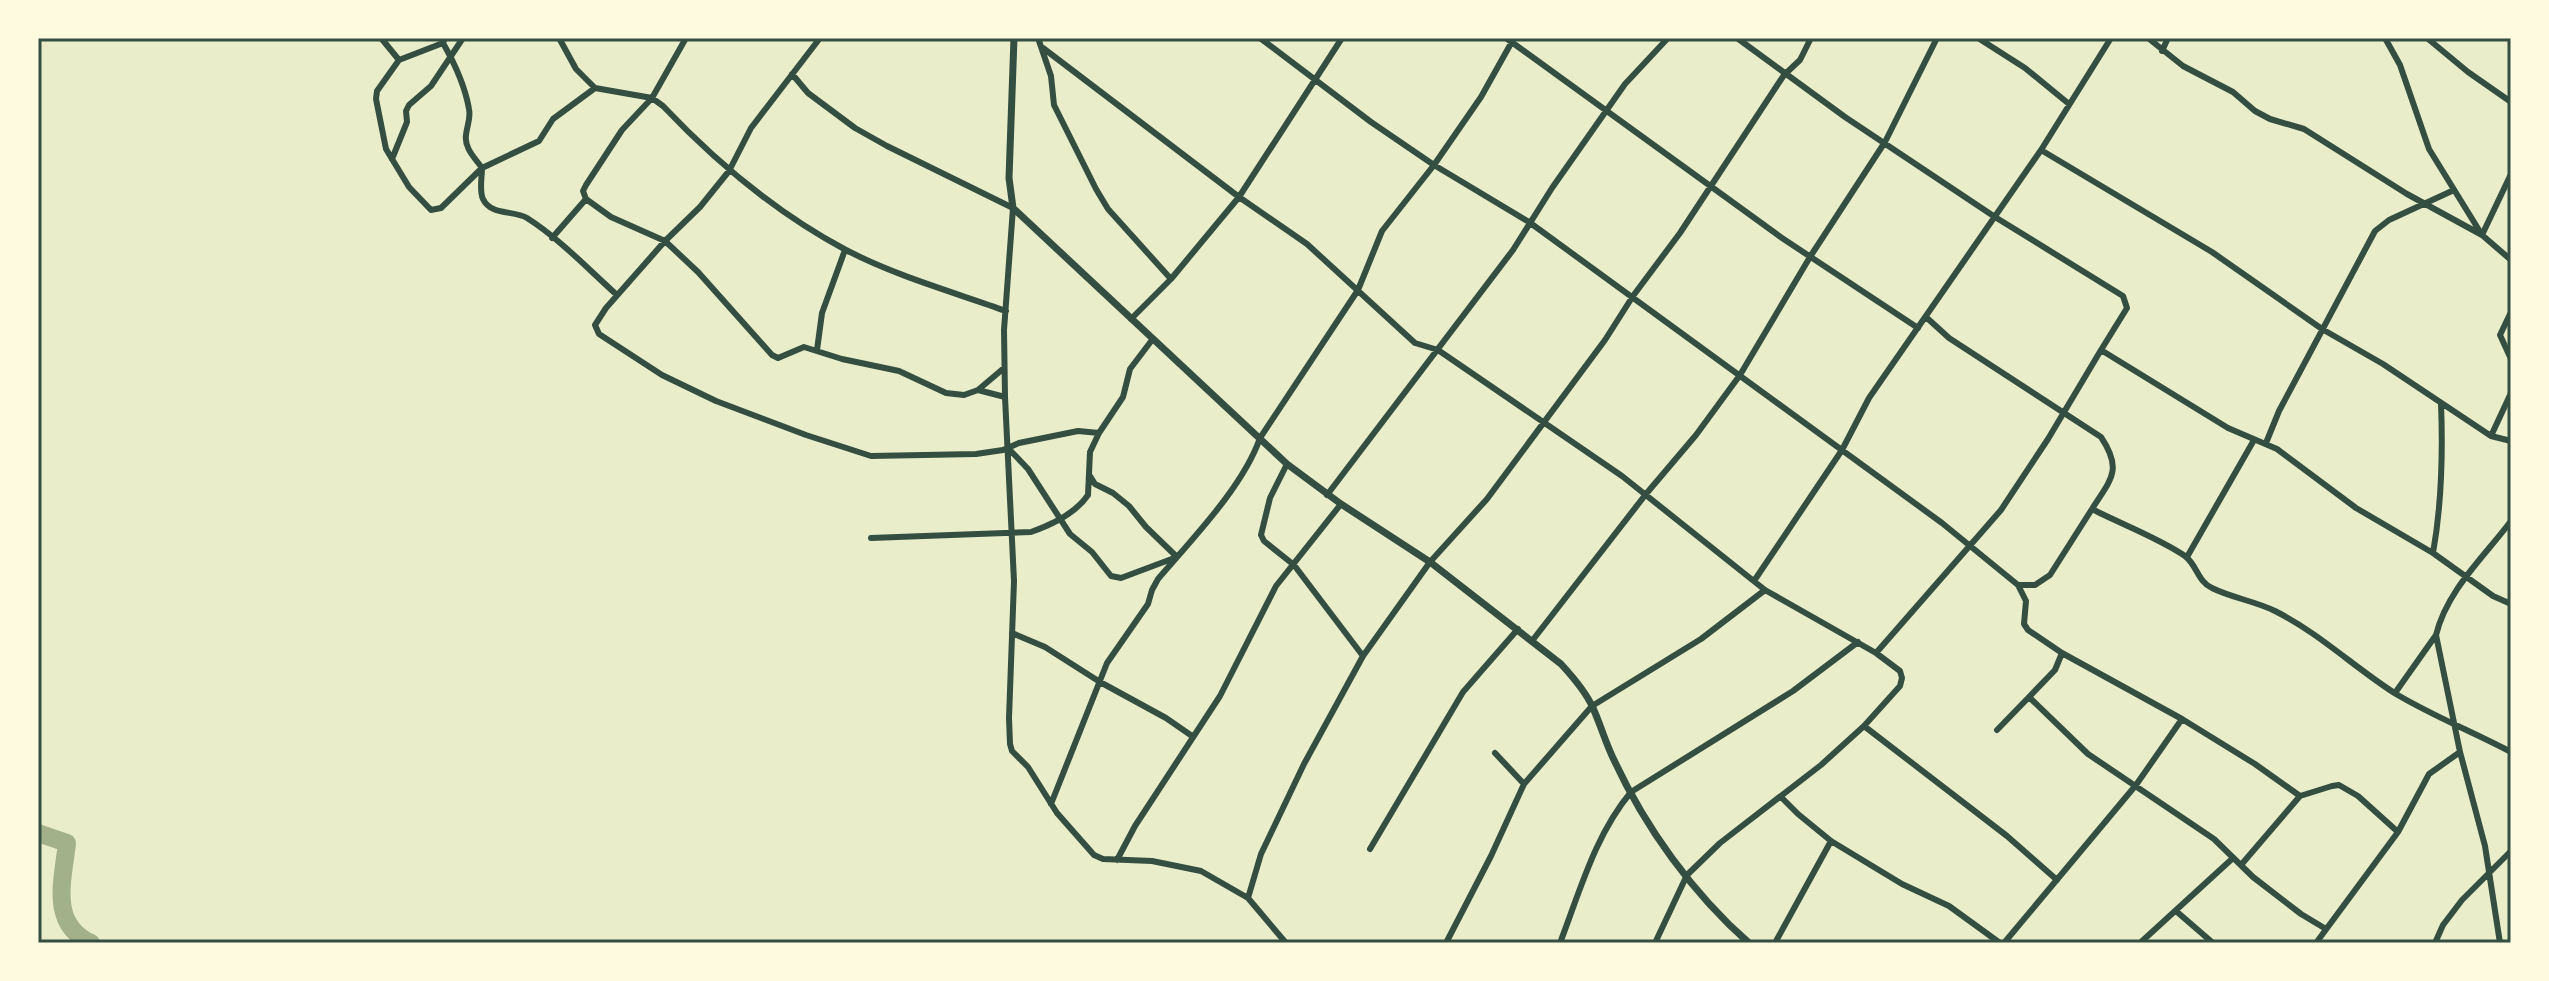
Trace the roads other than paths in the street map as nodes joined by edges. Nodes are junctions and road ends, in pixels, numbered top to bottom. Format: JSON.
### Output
{"nodes":[{"id":1,"x":381,"y":38,"type":"edge"},
{"id":2,"x":463,"y":38,"type":"edge"},
{"id":3,"x":559,"y":38,"type":"edge"},
{"id":4,"x":686,"y":38,"type":"edge"},
{"id":5,"x":820,"y":38,"type":"edge"},
{"id":6,"x":1014,"y":38,"type":"edge"},
{"id":7,"x":1038,"y":38,"type":"edge"},
{"id":8,"x":1260,"y":38,"type":"edge"},
{"id":9,"x":1342,"y":38,"type":"edge"},
{"id":10,"x":1668,"y":38,"type":"edge"},
{"id":11,"x":1737,"y":38,"type":"edge"},
{"id":12,"x":1811,"y":38,"type":"edge"},
{"id":13,"x":1937,"y":38,"type":"edge"},
{"id":14,"x":1978,"y":38,"type":"edge"},
{"id":15,"x":2111,"y":38,"type":"edge"},
{"id":16,"x":2148,"y":38,"type":"edge"},
{"id":17,"x":2168,"y":38,"type":"edge"},
{"id":18,"x":2385,"y":38,"type":"edge"},
{"id":19,"x":2427,"y":38,"type":"edge"},
{"id":20,"x":1510,"y":39,"type":"edge"},
{"id":21,"x":444,"y":41,"type":"edge"},
{"id":22,"x":1043,"y":48,"type":"junction"},
{"id":23,"x":2162,"y":51,"type":"junction"},
{"id":24,"x":451,"y":58,"type":"junction"},
{"id":25,"x":399,"y":60,"type":"junction"},
{"id":26,"x":792,"y":74,"type":"junction"},
{"id":27,"x":1784,"y":75,"type":"junction"},
{"id":28,"x":1316,"y":81,"type":"junction"},
{"id":29,"x":595,"y":88,"type":"junction"},
{"id":30,"x":652,"y":98,"type":"junction"},
{"id":31,"x":2511,"y":102,"type":"edge"},
{"id":32,"x":2069,"y":104,"type":"junction"},
{"id":33,"x":1608,"y":111,"type":"junction"},
{"id":34,"x":1885,"y":142,"type":"junction"},
{"id":35,"x":2041,"y":150,"type":"junction"},
{"id":36,"x":392,"y":159,"type":"junction"},
{"id":37,"x":1434,"y":165,"type":"junction"},
{"id":38,"x":482,"y":168,"type":"junction"},
{"id":39,"x":729,"y":171,"type":"junction"},
{"id":40,"x":2511,"y":174,"type":"edge"},
{"id":41,"x":1709,"y":186,"type":"junction"},
{"id":42,"x":2454,"y":190,"type":"junction"},
{"id":43,"x":1239,"y":197,"type":"junction"},
{"id":44,"x":586,"y":199,"type":"junction"},
{"id":45,"x":2425,"y":202,"type":"junction"},
{"id":46,"x":1013,"y":208,"type":"junction"},
{"id":47,"x":1995,"y":217,"type":"junction"},
{"id":48,"x":1529,"y":222,"type":"junction"},
{"id":49,"x":2482,"y":235,"type":"junction"},
{"id":50,"x":552,"y":238,"type":"junction"},
{"id":51,"x":665,"y":241,"type":"junction"},
{"id":52,"x":845,"y":250,"type":"junction"},
{"id":53,"x":1810,"y":257,"type":"junction"},
{"id":54,"x":2511,"y":260,"type":"edge"},
{"id":55,"x":1171,"y":279,"type":"junction"},
{"id":56,"x":1358,"y":290,"type":"junction"},
{"id":57,"x":617,"y":295,"type":"junction"},
{"id":58,"x":1633,"y":296,"type":"junction"},
{"id":59,"x":1006,"y":311,"type":"junction"},
{"id":60,"x":2511,"y":312,"type":"edge"},
{"id":61,"x":1926,"y":317,"type":"junction"},
{"id":62,"x":1131,"y":319,"type":"junction"},
{"id":63,"x":1918,"y":328,"type":"junction"},
{"id":64,"x":2322,"y":329,"type":"junction"},
{"id":65,"x":1152,"y":340,"type":"junction"},
{"id":66,"x":817,"y":350,"type":"junction"},
{"id":67,"x":1438,"y":350,"type":"junction"},
{"id":68,"x":2101,"y":350,"type":"junction"},
{"id":69,"x":2511,"y":359,"type":"edge"},
{"id":70,"x":1004,"y":368,"type":"junction"},
{"id":71,"x":1740,"y":375,"type":"junction"},
{"id":72,"x":978,"y":390,"type":"junction"},
{"id":73,"x":2511,"y":393,"type":"edge"},
{"id":74,"x":1005,"y":397,"type":"junction"},
{"id":75,"x":2441,"y":403,"type":"junction"},
{"id":76,"x":2063,"y":412,"type":"junction"},
{"id":77,"x":1543,"y":424,"type":"junction"},
{"id":78,"x":1099,"y":433,"type":"junction"},
{"id":79,"x":2491,"y":436,"type":"junction"},
{"id":80,"x":1260,"y":438,"type":"junction"},
{"id":81,"x":2254,"y":440,"type":"junction"},
{"id":82,"x":2511,"y":441,"type":"edge"},
{"id":83,"x":2266,"y":443,"type":"junction"},
{"id":84,"x":1008,"y":448,"type":"junction"},
{"id":85,"x":1842,"y":450,"type":"junction"},
{"id":86,"x":1287,"y":464,"type":"junction"},
{"id":87,"x":1089,"y":474,"type":"junction"},
{"id":88,"x":1646,"y":494,"type":"junction"},
{"id":89,"x":1327,"y":495,"type":"junction"},
{"id":90,"x":1341,"y":504,"type":"junction"},
{"id":91,"x":2092,"y":509,"type":"junction"},
{"id":92,"x":1060,"y":519,"type":"junction"},
{"id":93,"x":2511,"y":521,"type":"edge"},
{"id":94,"x":1011,"y":533,"type":"junction"},
{"id":95,"x":871,"y":538,"type":"dead end"},
{"id":96,"x":1970,"y":545,"type":"junction"},
{"id":97,"x":2433,"y":553,"type":"junction"},
{"id":98,"x":1177,"y":557,"type":"junction"},
{"id":99,"x":2187,"y":557,"type":"junction"},
{"id":100,"x":1430,"y":562,"type":"junction"},
{"id":101,"x":1294,"y":565,"type":"junction"},
{"id":102,"x":2465,"y":576,"type":"junction"},
{"id":103,"x":1754,"y":581,"type":"junction"},
{"id":104,"x":2018,"y":585,"type":"junction"},
{"id":105,"x":1765,"y":590,"type":"junction"},
{"id":106,"x":2511,"y":604,"type":"edge"},
{"id":107,"x":1518,"y":629,"type":"junction"},
{"id":108,"x":1012,"y":633,"type":"junction"},
{"id":109,"x":2436,"y":635,"type":"junction"},
{"id":110,"x":1532,"y":641,"type":"junction"},
{"id":111,"x":1858,"y":642,"type":"junction"},
{"id":112,"x":1876,"y":653,"type":"junction"},
{"id":113,"x":2062,"y":653,"type":"junction"},
{"id":114,"x":1363,"y":656,"type":"junction"},
{"id":115,"x":1100,"y":682,"type":"junction"},
{"id":116,"x":2395,"y":693,"type":"junction"},
{"id":117,"x":2029,"y":697,"type":"junction"},
{"id":118,"x":1592,"y":706,"type":"junction"},
{"id":119,"x":2185,"y":720,"type":"junction"},
{"id":120,"x":2454,"y":722,"type":"junction"},
{"id":121,"x":1864,"y":726,"type":"junction"},
{"id":122,"x":1997,"y":730,"type":"dead end"},
{"id":123,"x":1192,"y":736,"type":"junction"},
{"id":124,"x":2460,"y":752,"type":"junction"},
{"id":125,"x":2511,"y":752,"type":"edge"},
{"id":126,"x":1495,"y":753,"type":"dead end"},
{"id":127,"x":1524,"y":784,"type":"junction"},
{"id":128,"x":2136,"y":785,"type":"junction"},
{"id":129,"x":1631,"y":792,"type":"junction"},
{"id":130,"x":2300,"y":796,"type":"junction"},
{"id":131,"x":1781,"y":797,"type":"junction"},
{"id":132,"x":1051,"y":804,"type":"junction"},
{"id":133,"x":2398,"y":832,"type":"junction"},
{"id":134,"x":1831,"y":841,"type":"junction"},
{"id":135,"x":1370,"y":849,"type":"dead end"},
{"id":136,"x":2511,"y":851,"type":"edge"},
{"id":137,"x":2233,"y":858,"type":"junction"},
{"id":138,"x":1117,"y":860,"type":"junction"},
{"id":139,"x":2241,"y":865,"type":"junction"},
{"id":140,"x":1687,"y":875,"type":"junction"},
{"id":141,"x":2488,"y":875,"type":"junction"},
{"id":142,"x":2057,"y":880,"type":"junction"},
{"id":143,"x":1248,"y":898,"type":"junction"},
{"id":144,"x":2176,"y":911,"type":"junction"},
{"id":145,"x":2326,"y":929,"type":"junction"},
{"id":146,"x":1286,"y":943,"type":"edge"},
{"id":147,"x":1446,"y":943,"type":"edge"},
{"id":148,"x":1560,"y":943,"type":"edge"},
{"id":149,"x":1655,"y":943,"type":"edge"},
{"id":150,"x":1749,"y":943,"type":"edge"},
{"id":151,"x":1775,"y":943,"type":"edge"},
{"id":152,"x":2002,"y":943,"type":"edge"},
{"id":153,"x":2140,"y":943,"type":"edge"},
{"id":154,"x":2213,"y":943,"type":"edge"},
{"id":155,"x":2316,"y":943,"type":"edge"},
{"id":156,"x":2435,"y":943,"type":"edge"},
{"id":157,"x":2500,"y":943,"type":"edge"}],
"edges":[{"from":1,"to":25,"type":"street"},
{"from":2,"to":24,"type":"street"},
{"from":3,"to":29,"type":"street"},
{"from":4,"to":30,"type":"street"},
{"from":5,"to":26,"type":"street"},
{"from":6,"to":46,"type":"street"},
{"from":7,"to":22,"type":"street"},
{"from":8,"to":28,"type":"street"},
{"from":9,"to":28,"type":"street"},
{"from":10,"to":33,"type":"street"},
{"from":11,"to":27,"type":"street"},
{"from":12,"to":27,"type":"street"},
{"from":13,"to":34,"type":"street"},
{"from":14,"to":32,"type":"street"},
{"from":15,"to":32,"type":"street"},
{"from":16,"to":23,"type":"street"},
{"from":17,"to":23,"type":"street"},
{"from":18,"to":42,"type":"street"},
{"from":19,"to":31,"type":"street"},
{"from":20,"to":33,"type":"street"},
{"from":20,"to":37,"type":"street"},
{"from":21,"to":24,"type":"street"},
{"from":21,"to":25,"type":"street"},
{"from":22,"to":43,"type":"street"},
{"from":22,"to":55,"type":"street"},
{"from":23,"to":45,"type":"street"},
{"from":24,"to":36,"type":"street"},
{"from":24,"to":38,"type":"street"},
{"from":25,"to":36,"type":"street"},
{"from":26,"to":39,"type":"street"},
{"from":26,"to":46,"type":"street"},
{"from":27,"to":34,"type":"street"},
{"from":27,"to":41,"type":"street"},
{"from":28,"to":37,"type":"street"},
{"from":28,"to":43,"type":"street"},
{"from":29,"to":30,"type":"street"},
{"from":29,"to":38,"type":"street"},
{"from":30,"to":39,"type":"street"},
{"from":30,"to":44,"type":"street"},
{"from":32,"to":35,"type":"street"},
{"from":33,"to":41,"type":"street"},
{"from":33,"to":48,"type":"street"},
{"from":34,"to":47,"type":"street"},
{"from":34,"to":53,"type":"street"},
{"from":35,"to":47,"type":"street"},
{"from":35,"to":64,"type":"street"},
{"from":36,"to":38,"type":"street"},
{"from":37,"to":48,"type":"street"},
{"from":37,"to":56,"type":"street"},
{"from":38,"to":50,"type":"street"},
{"from":39,"to":51,"type":"street"},
{"from":39,"to":52,"type":"street"},
{"from":40,"to":49,"type":"street"},
{"from":41,"to":53,"type":"street"},
{"from":41,"to":58,"type":"street"},
{"from":42,"to":45,"type":"street"},
{"from":42,"to":49,"type":"street"},
{"from":43,"to":55,"type":"street"},
{"from":43,"to":56,"type":"street"},
{"from":44,"to":50,"type":"street"},
{"from":44,"to":51,"type":"street"},
{"from":45,"to":49,"type":"street"},
{"from":45,"to":64,"type":"street"},
{"from":46,"to":59,"type":"street"},
{"from":46,"to":62,"type":"street"},
{"from":47,"to":61,"type":"street"},
{"from":47,"to":68,"type":"street"},
{"from":48,"to":58,"type":"street"},
{"from":48,"to":67,"type":"street"},
{"from":49,"to":54,"type":"street"},
{"from":50,"to":57,"type":"street"},
{"from":51,"to":57,"type":"street"},
{"from":51,"to":66,"type":"street"},
{"from":52,"to":59,"type":"street"},
{"from":52,"to":66,"type":"street"},
{"from":53,"to":63,"type":"street"},
{"from":53,"to":71,"type":"street"},
{"from":55,"to":62,"type":"street"},
{"from":56,"to":67,"type":"street"},
{"from":56,"to":80,"type":"street"},
{"from":57,"to":84,"type":"street"},
{"from":58,"to":71,"type":"street"},
{"from":58,"to":77,"type":"street"},
{"from":59,"to":70,"type":"street"},
{"from":60,"to":69,"type":"street"},
{"from":61,"to":63,"type":"street"},
{"from":61,"to":76,"type":"street"},
{"from":62,"to":65,"type":"street"},
{"from":63,"to":85,"type":"street"},
{"from":64,"to":75,"type":"street"},
{"from":64,"to":83,"type":"street"},
{"from":65,"to":78,"type":"street"},
{"from":65,"to":80,"type":"street"},
{"from":66,"to":72,"type":"street"},
{"from":67,"to":77,"type":"street"},
{"from":67,"to":89,"type":"street"},
{"from":68,"to":76,"type":"street"},
{"from":68,"to":81,"type":"street"},
{"from":70,"to":72,"type":"street"},
{"from":70,"to":74,"type":"street"},
{"from":71,"to":85,"type":"street"},
{"from":71,"to":88,"type":"street"},
{"from":72,"to":74,"type":"street"},
{"from":73,"to":79,"type":"street"},
{"from":74,"to":84,"type":"street"},
{"from":75,"to":79,"type":"street"},
{"from":75,"to":97,"type":"street"},
{"from":76,"to":91,"type":"street"},
{"from":76,"to":96,"type":"street"},
{"from":77,"to":88,"type":"street"},
{"from":77,"to":100,"type":"street"},
{"from":78,"to":84,"type":"street"},
{"from":78,"to":87,"type":"street"},
{"from":79,"to":82,"type":"street"},
{"from":80,"to":86,"type":"street"},
{"from":80,"to":98,"type":"street"},
{"from":81,"to":83,"type":"street"},
{"from":81,"to":99,"type":"street"},
{"from":83,"to":97,"type":"street"},
{"from":84,"to":92,"type":"street"},
{"from":84,"to":94,"type":"street"},
{"from":85,"to":96,"type":"street"},
{"from":85,"to":103,"type":"street"},
{"from":86,"to":89,"type":"street"},
{"from":86,"to":101,"type":"street"},
{"from":87,"to":92,"type":"street"},
{"from":87,"to":98,"type":"street"},
{"from":88,"to":103,"type":"street"},
{"from":88,"to":110,"type":"street"},
{"from":89,"to":90,"type":"street"},
{"from":90,"to":100,"type":"street"},
{"from":90,"to":101,"type":"street"},
{"from":91,"to":99,"type":"street"},
{"from":91,"to":104,"type":"street"},
{"from":92,"to":94,"type":"street"},
{"from":92,"to":98,"type":"street"},
{"from":93,"to":102,"type":"street"},
{"from":94,"to":95,"type":"street"},
{"from":94,"to":108,"type":"street"},
{"from":96,"to":104,"type":"street"},
{"from":96,"to":112,"type":"street"},
{"from":97,"to":102,"type":"street"},
{"from":98,"to":115,"type":"street"},
{"from":99,"to":116,"type":"street"},
{"from":100,"to":107,"type":"street"},
{"from":100,"to":114,"type":"street"},
{"from":101,"to":114,"type":"street"},
{"from":101,"to":123,"type":"street"},
{"from":102,"to":106,"type":"street"},
{"from":102,"to":109,"type":"street"},
{"from":103,"to":105,"type":"street"},
{"from":104,"to":113,"type":"street"},
{"from":105,"to":111,"type":"street"},
{"from":105,"to":118,"type":"street"},
{"from":107,"to":110,"type":"street"},
{"from":107,"to":135,"type":"street"},
{"from":108,"to":115,"type":"street"},
{"from":108,"to":132,"type":"street"},
{"from":109,"to":116,"type":"street"},
{"from":109,"to":120,"type":"street"},
{"from":110,"to":118,"type":"street"},
{"from":111,"to":112,"type":"street"},
{"from":111,"to":129,"type":"street"},
{"from":112,"to":121,"type":"street"},
{"from":113,"to":117,"type":"street"},
{"from":113,"to":119,"type":"street"},
{"from":114,"to":143,"type":"street"},
{"from":115,"to":123,"type":"street"},
{"from":115,"to":132,"type":"street"},
{"from":116,"to":120,"type":"street"},
{"from":117,"to":122,"type":"street"},
{"from":117,"to":128,"type":"street"},
{"from":118,"to":127,"type":"street"},
{"from":118,"to":129,"type":"street"},
{"from":119,"to":128,"type":"street"},
{"from":119,"to":130,"type":"street"},
{"from":120,"to":124,"type":"street"},
{"from":120,"to":125,"type":"street"},
{"from":121,"to":131,"type":"street"},
{"from":121,"to":142,"type":"street"},
{"from":123,"to":138,"type":"street"},
{"from":124,"to":133,"type":"street"},
{"from":124,"to":141,"type":"street"},
{"from":126,"to":127,"type":"street"},
{"from":127,"to":147,"type":"street"},
{"from":128,"to":137,"type":"street"},
{"from":128,"to":142,"type":"street"},
{"from":129,"to":140,"type":"street"},
{"from":129,"to":148,"type":"street"},
{"from":130,"to":133,"type":"street"},
{"from":130,"to":139,"type":"street"},
{"from":131,"to":134,"type":"street"},
{"from":131,"to":140,"type":"street"},
{"from":132,"to":138,"type":"street"},
{"from":133,"to":145,"type":"street"},
{"from":134,"to":151,"type":"street"},
{"from":134,"to":152,"type":"street"},
{"from":136,"to":141,"type":"street"},
{"from":137,"to":139,"type":"street"},
{"from":137,"to":144,"type":"street"},
{"from":138,"to":143,"type":"street"},
{"from":139,"to":145,"type":"street"},
{"from":140,"to":149,"type":"street"},
{"from":140,"to":150,"type":"street"},
{"from":141,"to":156,"type":"street"},
{"from":141,"to":157,"type":"street"},
{"from":142,"to":152,"type":"street"},
{"from":143,"to":146,"type":"street"},
{"from":144,"to":153,"type":"street"},
{"from":144,"to":154,"type":"street"},
{"from":145,"to":155,"type":"street"}]}
